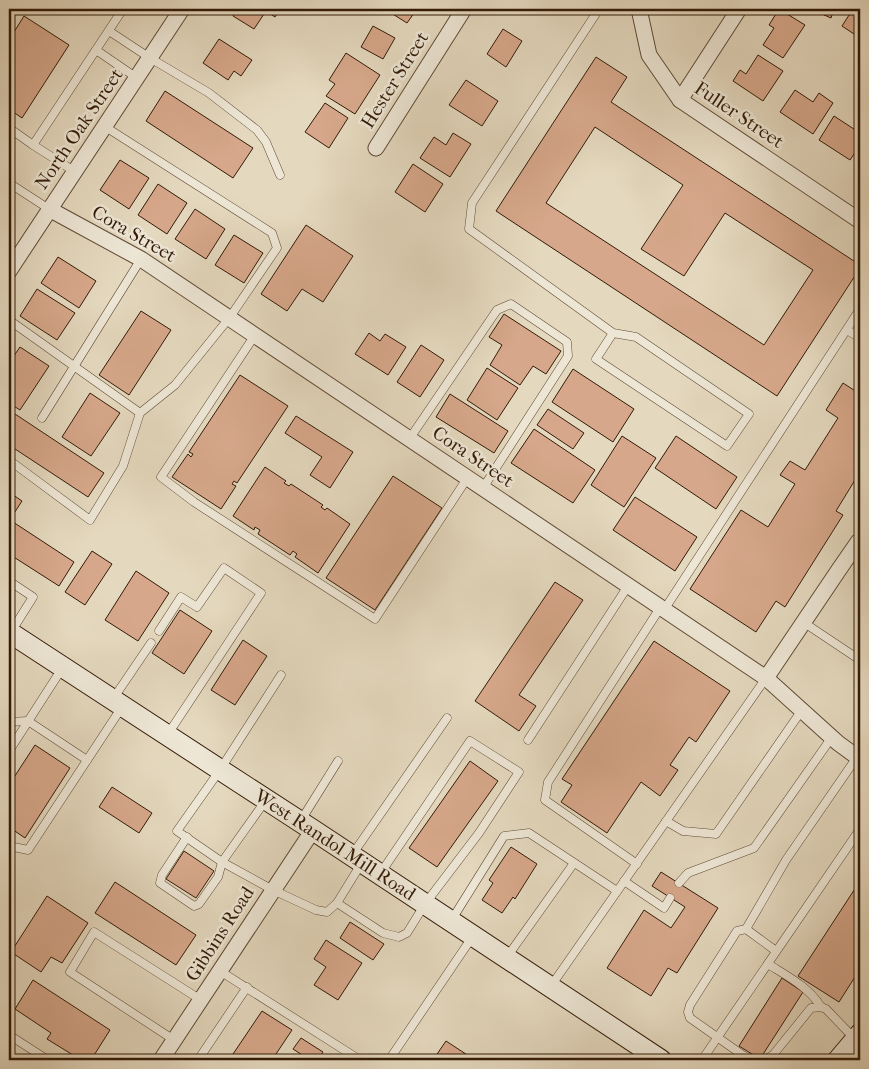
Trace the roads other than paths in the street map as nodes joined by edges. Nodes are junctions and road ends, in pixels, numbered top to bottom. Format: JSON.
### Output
{"nodes":[{"id":1,"x":123,"y":9,"type":"edge"},
{"id":2,"x":182,"y":9,"type":"edge"},
{"id":3,"x":464,"y":9,"type":"edge"},
{"id":4,"x":599,"y":9,"type":"edge"},
{"id":5,"x":639,"y":9,"type":"edge"},
{"id":6,"x":739,"y":9,"type":"edge"},
{"id":7,"x":108,"y":31,"type":"junction"},
{"id":8,"x":96,"y":50,"type":"junction"},
{"id":9,"x":150,"y":58,"type":"junction"},
{"id":10,"x":137,"y":78,"type":"junction"},
{"id":11,"x":680,"y":100,"type":"junction"},
{"id":12,"x":104,"y":126,"type":"junction"},
{"id":13,"x":9,"y":128,"type":"edge"},
{"id":14,"x":34,"y":145,"type":"junction"},
{"id":15,"x":376,"y":148,"type":"dead end"},
{"id":16,"x":74,"y":171,"type":"junction"},
{"id":17,"x":280,"y":174,"type":"dead end"},
{"id":18,"x":9,"y":183,"type":"edge"},
{"id":19,"x":49,"y":209,"type":"junction"},
{"id":20,"x":860,"y":220,"type":"edge"},
{"id":21,"x":142,"y":259,"type":"junction"},
{"id":22,"x":9,"y":271,"type":"edge"},
{"id":23,"x":860,"y":309,"type":"edge"},
{"id":24,"x":230,"y":318,"type":"junction"},
{"id":25,"x":9,"y":320,"type":"edge"},
{"id":26,"x":847,"y":330,"type":"junction"},
{"id":27,"x":613,"y":333,"type":"junction"},
{"id":28,"x":255,"y":335,"type":"junction"},
{"id":29,"x":860,"y":338,"type":"edge"},
{"id":30,"x":74,"y":366,"type":"junction"},
{"id":31,"x":140,"y":413,"type":"junction"},
{"id":32,"x":42,"y":418,"type":"dead end"},
{"id":33,"x":410,"y":438,"type":"junction"},
{"id":34,"x":9,"y":460,"type":"edge"},
{"id":35,"x":468,"y":477,"type":"junction"},
{"id":36,"x":483,"y":488,"type":"junction"},
{"id":37,"x":860,"y":542,"type":"edge"},
{"id":38,"x":9,"y":581,"type":"edge"},
{"id":39,"x":628,"y":586,"type":"junction"},
{"id":40,"x":662,"y":609,"type":"junction"},
{"id":41,"x":804,"y":622,"type":"junction"},
{"id":42,"x":159,"y":631,"type":"dead end"},
{"id":43,"x":10,"y":632,"type":"edge"},
{"id":44,"x":150,"y":643,"type":"dead end"},
{"id":45,"x":860,"y":660,"type":"edge"},
{"id":46,"x":63,"y":667,"type":"junction"},
{"id":47,"x":281,"y":675,"type":"dead end"},
{"id":48,"x":766,"y":678,"type":"junction"},
{"id":49,"x":117,"y":703,"type":"junction"},
{"id":50,"x":802,"y":710,"type":"junction"},
{"id":51,"x":448,"y":718,"type":"dead end"},
{"id":52,"x":28,"y":721,"type":"junction"},
{"id":53,"x":9,"y":722,"type":"edge"},
{"id":54,"x":167,"y":735,"type":"junction"},
{"id":55,"x":832,"y":738,"type":"junction"},
{"id":56,"x":528,"y":740,"type":"dead end"},
{"id":57,"x":9,"y":751,"type":"edge"},
{"id":58,"x":858,"y":758,"type":"edge"},
{"id":59,"x":87,"y":760,"type":"junction"},
{"id":60,"x":338,"y":761,"type":"dead end"},
{"id":61,"x":220,"y":770,"type":"junction"},
{"id":62,"x":266,"y":800,"type":"junction"},
{"id":63,"x":666,"y":822,"type":"junction"},
{"id":64,"x":307,"y":826,"type":"junction"},
{"id":65,"x":860,"y":829,"type":"edge"},
{"id":66,"x":188,"y":837,"type":"junction"},
{"id":67,"x":9,"y":846,"type":"edge"},
{"id":68,"x":357,"y":859,"type":"junction"},
{"id":69,"x":222,"y":862,"type":"junction"},
{"id":70,"x":574,"y":862,"type":"junction"},
{"id":71,"x":637,"y":864,"type":"junction"},
{"id":72,"x":380,"y":874,"type":"junction"},
{"id":73,"x":624,"y":881,"type":"junction"},
{"id":74,"x":679,"y":884,"type":"dead end"},
{"id":75,"x":273,"y":890,"type":"junction"},
{"id":76,"x":617,"y":891,"type":"junction"},
{"id":77,"x":670,"y":898,"type":"dead end"},
{"id":78,"x":337,"y":902,"type":"junction"},
{"id":79,"x":425,"y":904,"type":"junction"},
{"id":80,"x":451,"y":921,"type":"junction"},
{"id":81,"x":746,"y":929,"type":"junction"},
{"id":82,"x":473,"y":936,"type":"junction"},
{"id":83,"x":776,"y":952,"type":"junction"},
{"id":84,"x":506,"y":958,"type":"junction"},
{"id":85,"x":768,"y":964,"type":"junction"},
{"id":86,"x":220,"y":971,"type":"junction"},
{"id":87,"x":247,"y":987,"type":"junction"},
{"id":88,"x":550,"y":987,"type":"junction"},
{"id":89,"x":201,"y":1000,"type":"junction"},
{"id":90,"x":821,"y":1007,"type":"junction"},
{"id":91,"x":9,"y":1034,"type":"edge"},
{"id":92,"x":717,"y":1037,"type":"junction"},
{"id":93,"x":858,"y":1037,"type":"edge"},
{"id":94,"x":174,"y":1040,"type":"junction"},
{"id":95,"x":48,"y":1060,"type":"edge"},
{"id":96,"x":161,"y":1060,"type":"edge"},
{"id":97,"x":198,"y":1060,"type":"edge"},
{"id":98,"x":360,"y":1060,"type":"edge"},
{"id":99,"x":389,"y":1060,"type":"edge"},
{"id":100,"x":661,"y":1060,"type":"edge"},
{"id":101,"x":702,"y":1060,"type":"edge"},
{"id":102,"x":753,"y":1060,"type":"edge"},
{"id":103,"x":764,"y":1060,"type":"edge"},
{"id":104,"x":838,"y":1060,"type":"edge"}],
"edges":[{"from":1,"to":7,"type":"lane"},
{"from":2,"to":9,"type":"street","name":"North Oak Street"},
{"from":3,"to":15,"type":"street","name":"Hester Street"},
{"from":4,"to":27,"type":"lane"},
{"from":5,"to":11,"type":"street","name":"Fuller Street"},
{"from":6,"to":11,"type":"street"},
{"from":7,"to":8,"type":"lane"},
{"from":7,"to":9,"type":"lane"},
{"from":8,"to":10,"type":"lane"},
{"from":8,"to":14,"type":"lane"},
{"from":9,"to":10,"type":"street","name":"North Oak Street"},
{"from":9,"to":17,"type":"lane"},
{"from":10,"to":12,"type":"street","name":"North Oak Street"},
{"from":11,"to":20,"type":"street","name":"Fuller Street"},
{"from":12,"to":16,"type":"street","name":"North Oak Street"},
{"from":12,"to":24,"type":"lane"},
{"from":13,"to":14,"type":"lane"},
{"from":14,"to":16,"type":"lane"},
{"from":16,"to":19,"type":"street","name":"North Oak Street"},
{"from":18,"to":19,"type":"lane"},
{"from":19,"to":21,"type":"street","name":"Cora Street"},
{"from":19,"to":22,"type":"street","name":"North Oak Street"},
{"from":21,"to":24,"type":"street","name":"Cora Street"},
{"from":21,"to":30,"type":"lane"},
{"from":23,"to":26,"type":"lane"},
{"from":24,"to":28,"type":"street","name":"Cora Street"},
{"from":24,"to":31,"type":"lane"},
{"from":25,"to":30,"type":"lane"},
{"from":26,"to":29,"type":"lane"},
{"from":26,"to":40,"type":"lane"},
{"from":27,"to":27,"type":"lane"},
{"from":28,"to":33,"type":"street","name":"Cora Street"},
{"from":28,"to":35,"type":"lane"},
{"from":30,"to":31,"type":"lane"},
{"from":30,"to":32,"type":"lane"},
{"from":31,"to":34,"type":"lane"},
{"from":33,"to":35,"type":"street","name":"Cora Street"},
{"from":33,"to":36,"type":"lane"},
{"from":35,"to":36,"type":"street","name":"Cora Street"},
{"from":36,"to":39,"type":"street","name":"Cora Street"},
{"from":37,"to":41,"type":"street"},
{"from":38,"to":43,"type":"lane"},
{"from":39,"to":40,"type":"street","name":"Cora Street"},
{"from":39,"to":56,"type":"lane"},
{"from":40,"to":48,"type":"street","name":"Cora Street"},
{"from":40,"to":71,"type":"lane"},
{"from":41,"to":45,"type":"lane"},
{"from":41,"to":48,"type":"street"},
{"from":42,"to":54,"type":"lane"},
{"from":43,"to":46,"type":"main road","name":"West Randol Mill Road"},
{"from":44,"to":49,"type":"lane"},
{"from":46,"to":49,"type":"main road","name":"West Randol Mill Road"},
{"from":46,"to":52,"type":"lane"},
{"from":47,"to":61,"type":"lane"},
{"from":48,"to":50,"type":"street","name":"Cora Street"},
{"from":48,"to":63,"type":"lane"},
{"from":49,"to":54,"type":"main road","name":"West Randol Mill Road"},
{"from":49,"to":59,"type":"lane"},
{"from":50,"to":55,"type":"street","name":"Cora Street"},
{"from":50,"to":63,"type":"lane"},
{"from":51,"to":68,"type":"lane"},
{"from":52,"to":53,"type":"lane"},
{"from":52,"to":57,"type":"lane"},
{"from":52,"to":59,"type":"lane"},
{"from":54,"to":61,"type":"main road","name":"West Randol Mill Road"},
{"from":55,"to":58,"type":"street","name":"Cora Street"},
{"from":55,"to":74,"type":"lane"},
{"from":58,"to":81,"type":"lane"},
{"from":59,"to":67,"type":"lane"},
{"from":60,"to":64,"type":"lane"},
{"from":61,"to":62,"type":"main road","name":"West Randol Mill Road"},
{"from":61,"to":66,"type":"lane"},
{"from":62,"to":64,"type":"main road","name":"West Randol Mill Road"},
{"from":62,"to":69,"type":"lane"},
{"from":63,"to":71,"type":"lane"},
{"from":64,"to":68,"type":"main road","name":"West Randol Mill Road"},
{"from":64,"to":75,"type":"street","name":"Gibbins Road"},
{"from":65,"to":83,"type":"lane"},
{"from":66,"to":69,"type":"lane"},
{"from":66,"to":69,"type":"lane"},
{"from":68,"to":72,"type":"main road","name":"West Randol Mill Road"},
{"from":68,"to":78,"type":"lane"},
{"from":69,"to":75,"type":"lane"},
{"from":70,"to":76,"type":"lane"},
{"from":70,"to":80,"type":"lane"},
{"from":70,"to":84,"type":"lane"},
{"from":71,"to":73,"type":"lane"},
{"from":72,"to":79,"type":"main road","name":"West Randol Mill Road"},
{"from":72,"to":79,"type":"lane"},
{"from":73,"to":76,"type":"lane"},
{"from":73,"to":77,"type":"lane"},
{"from":75,"to":78,"type":"lane"},
{"from":75,"to":86,"type":"street","name":"Gibbins Road"},
{"from":76,"to":88,"type":"lane"},
{"from":78,"to":79,"type":"lane"},
{"from":79,"to":80,"type":"main road","name":"West Randol Mill Road"},
{"from":80,"to":82,"type":"main road","name":"West Randol Mill Road"},
{"from":81,"to":83,"type":"lane"},
{"from":81,"to":92,"type":"lane"},
{"from":82,"to":84,"type":"main road","name":"West Randol Mill Road"},
{"from":82,"to":99,"type":"lane"},
{"from":83,"to":85,"type":"lane"},
{"from":84,"to":88,"type":"main road","name":"West Randol Mill Road"},
{"from":85,"to":90,"type":"lane"},
{"from":85,"to":92,"type":"lane"},
{"from":86,"to":87,"type":"lane"},
{"from":86,"to":89,"type":"street","name":"Gibbins Road"},
{"from":87,"to":97,"type":"lane"},
{"from":87,"to":98,"type":"lane"},
{"from":88,"to":100,"type":"main road","name":"West Randol Mill Road"},
{"from":89,"to":94,"type":"street","name":"Gibbins Road"},
{"from":89,"to":94,"type":"lane"},
{"from":90,"to":93,"type":"lane"},
{"from":90,"to":103,"type":"lane"},
{"from":91,"to":95,"type":"lane"},
{"from":92,"to":101,"type":"lane"},
{"from":92,"to":102,"type":"lane"},
{"from":93,"to":104,"type":"main road"},
{"from":94,"to":96,"type":"street","name":"Gibbins Road"}]}
